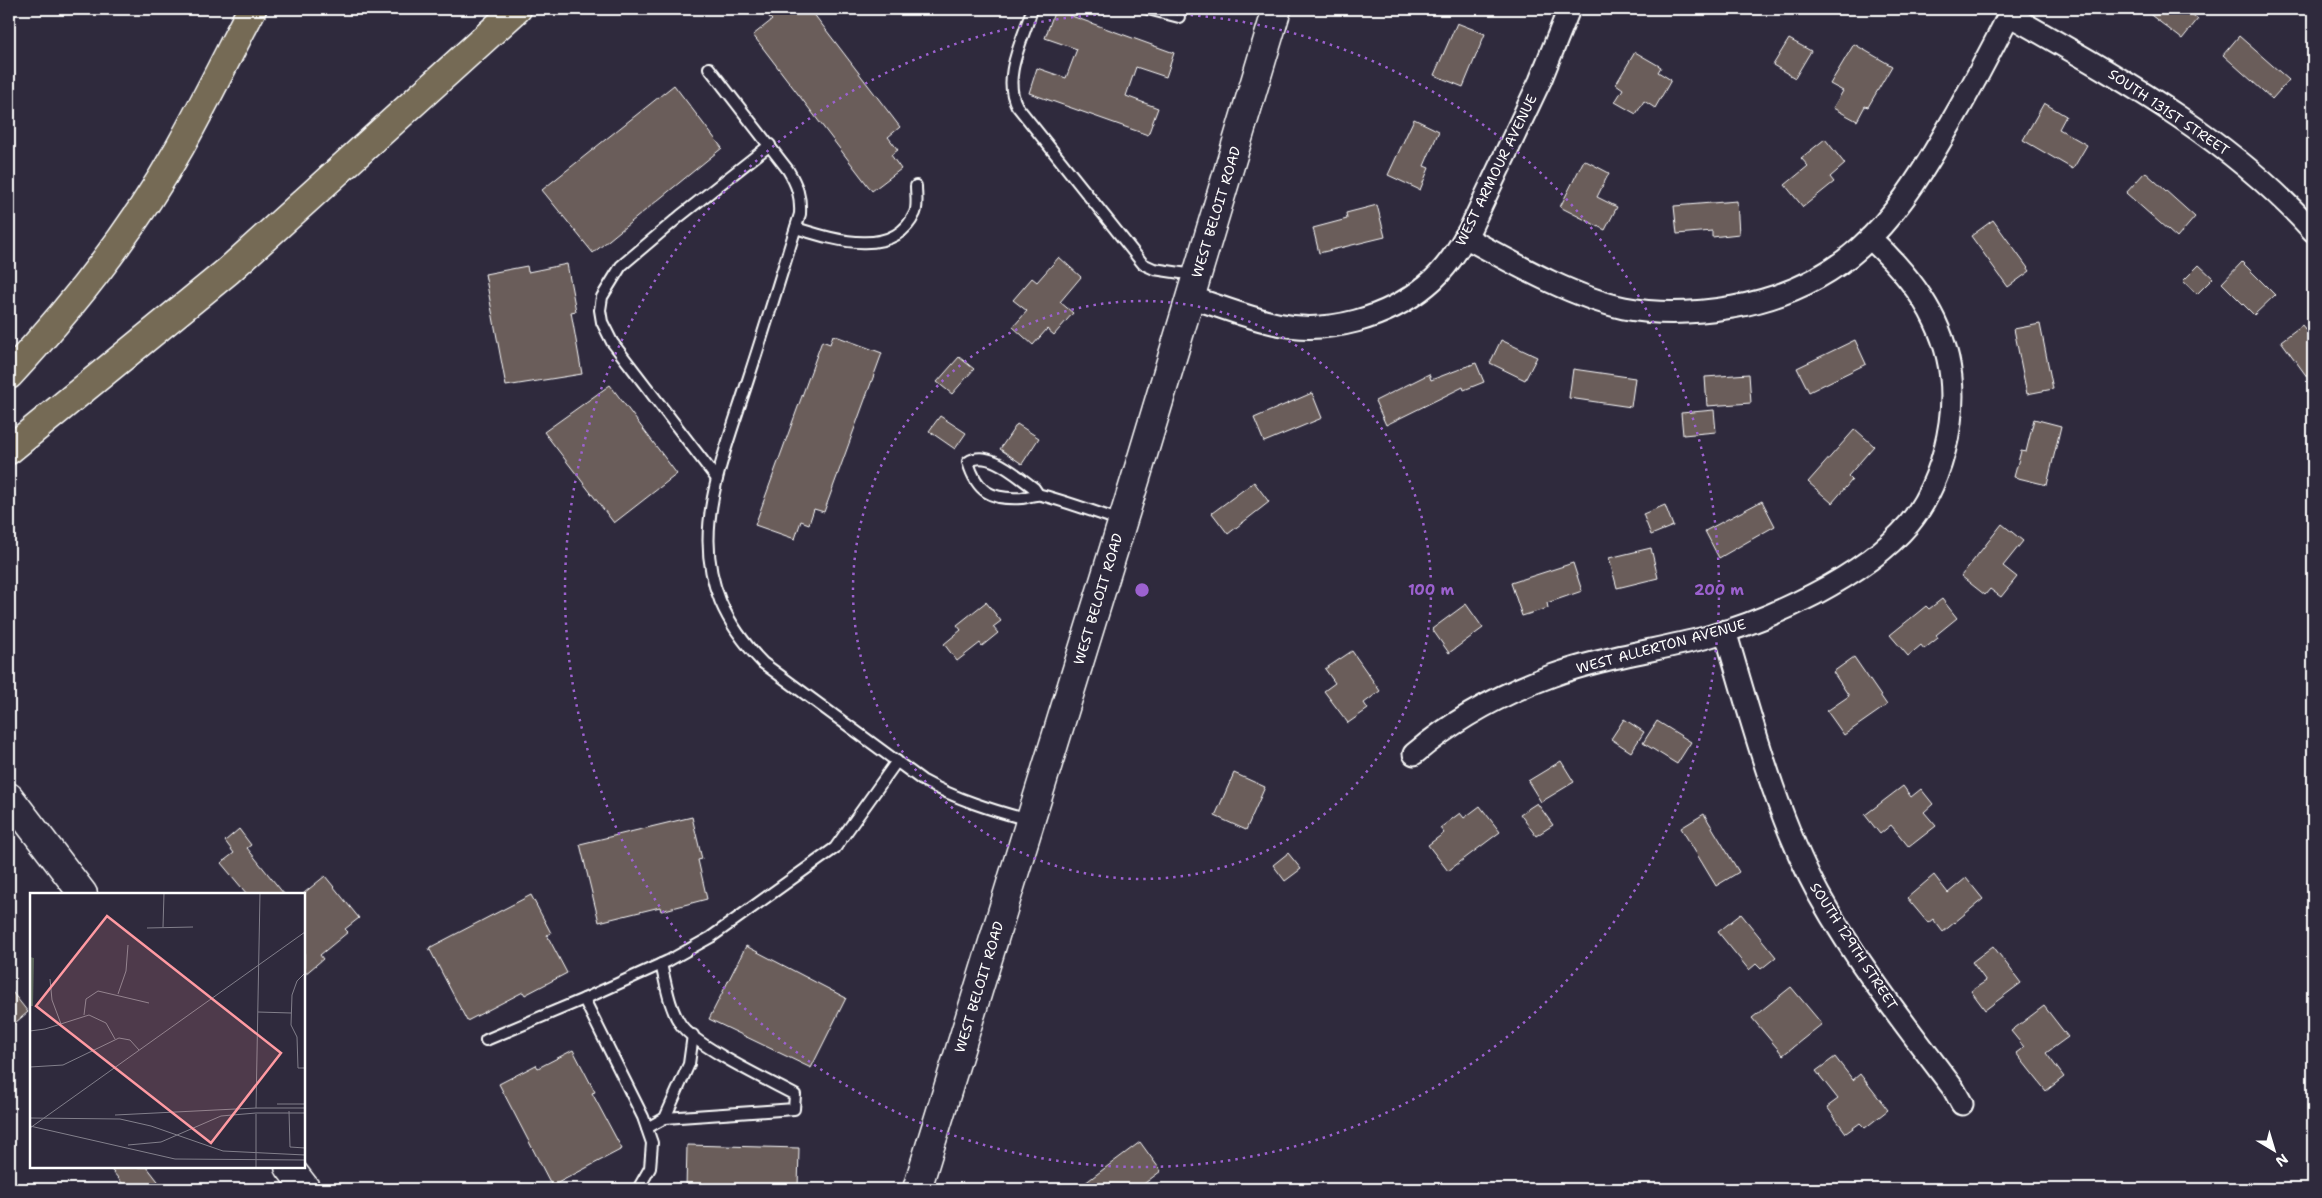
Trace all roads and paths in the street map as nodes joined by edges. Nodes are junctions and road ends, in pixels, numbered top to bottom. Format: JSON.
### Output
{"nodes":[{"id":1,"x":252,"y":9,"type":"edge"},
{"id":2,"x":517,"y":9,"type":"edge"},
{"id":3,"x":1032,"y":9,"type":"edge"},
{"id":4,"x":1148,"y":9,"type":"edge"},
{"id":5,"x":1277,"y":9,"type":"edge"},
{"id":6,"x":1569,"y":9,"type":"edge"},
{"id":7,"x":2011,"y":12,"type":"edge"},
{"id":8,"x":1179,"y":17,"type":"dead end"},
{"id":9,"x":709,"y":68,"type":"dead end"},
{"id":10,"x":770,"y":145,"type":"junction"},
{"id":11,"x":916,"y":186,"type":"dead end"},
{"id":12,"x":796,"y":228,"type":"junction"},
{"id":13,"x":2313,"y":231,"type":"edge"},
{"id":14,"x":1465,"y":237,"type":"junction"},
{"id":15,"x":1870,"y":238,"type":"junction"},
{"id":16,"x":1193,"y":286,"type":"junction"},
{"id":17,"x":9,"y":375,"type":"edge"},
{"id":18,"x":9,"y":450,"type":"edge"},
{"id":19,"x":716,"y":479,"type":"junction"},
{"id":20,"x":1038,"y":494,"type":"junction"},
{"id":21,"x":1122,"y":521,"type":"junction"},
{"id":22,"x":1725,"y":632,"type":"junction"},
{"id":23,"x":1414,"y":754,"type":"dead end"},
{"id":24,"x":896,"y":761,"type":"junction"},
{"id":25,"x":9,"y":797,"type":"edge"},
{"id":26,"x":1030,"y":820,"type":"junction"},
{"id":27,"x":82,"y":893,"type":"edge"},
{"id":28,"x":661,"y":964,"type":"junction"},
{"id":29,"x":584,"y":999,"type":"junction"},
{"id":30,"x":693,"y":1036,"type":"junction"},
{"id":31,"x":486,"y":1040,"type":"dead end"},
{"id":32,"x":1962,"y":1104,"type":"dead end"},
{"id":33,"x":665,"y":1118,"type":"junction"},
{"id":34,"x":647,"y":1128,"type":"junction"},
{"id":35,"x":290,"y":1168,"type":"edge"},
{"id":36,"x":306,"y":1189,"type":"edge"},
{"id":37,"x":638,"y":1189,"type":"edge"},
{"id":38,"x":917,"y":1189,"type":"edge"}],
"edges":[{"from":1,"to":17,"type":"highway"},
{"from":2,"to":18,"type":"highway"},
{"from":3,"to":16,"type":"lane"},
{"from":4,"to":8,"type":"lane"},
{"from":5,"to":16,"type":"main road","name":"WEST BELOIT ROAD"},
{"from":6,"to":14,"type":"street","name":"WEST ARMOUR AVENUE"},
{"from":7,"to":13,"type":"street","name":"SOUTH 131ST STREET"},
{"from":7,"to":15,"type":"street"},
{"from":9,"to":10,"type":"lane"},
{"from":10,"to":12,"type":"lane"},
{"from":10,"to":19,"type":"lane"},
{"from":11,"to":12,"type":"lane"},
{"from":12,"to":19,"type":"lane"},
{"from":14,"to":15,"type":"street"},
{"from":14,"to":16,"type":"street","name":"WEST ARMOUR AVENUE"},
{"from":15,"to":22,"type":"street","name":"WEST ALLERTON AVENUE"},
{"from":16,"to":21,"type":"main road","name":"WEST BELOIT ROAD"},
{"from":19,"to":24,"type":"lane"},
{"from":20,"to":20,"type":"lane"},
{"from":20,"to":21,"type":"lane"},
{"from":21,"to":26,"type":"main road","name":"WEST BELOIT ROAD"},
{"from":22,"to":23,"type":"street","name":"WEST ALLERTON AVENUE"},
{"from":22,"to":32,"type":"street","name":"SOUTH 129TH STREET"},
{"from":24,"to":26,"type":"lane"},
{"from":24,"to":28,"type":"lane"},
{"from":25,"to":27,"type":"main road"},
{"from":26,"to":38,"type":"main road","name":"WEST BELOIT ROAD"},
{"from":28,"to":29,"type":"lane"},
{"from":28,"to":30,"type":"lane"},
{"from":29,"to":31,"type":"lane"},
{"from":29,"to":34,"type":"lane"},
{"from":30,"to":33,"type":"lane"},
{"from":30,"to":33,"type":"lane"},
{"from":33,"to":34,"type":"lane"},
{"from":34,"to":37,"type":"lane"},
{"from":35,"to":36,"type":"main road"}]}
